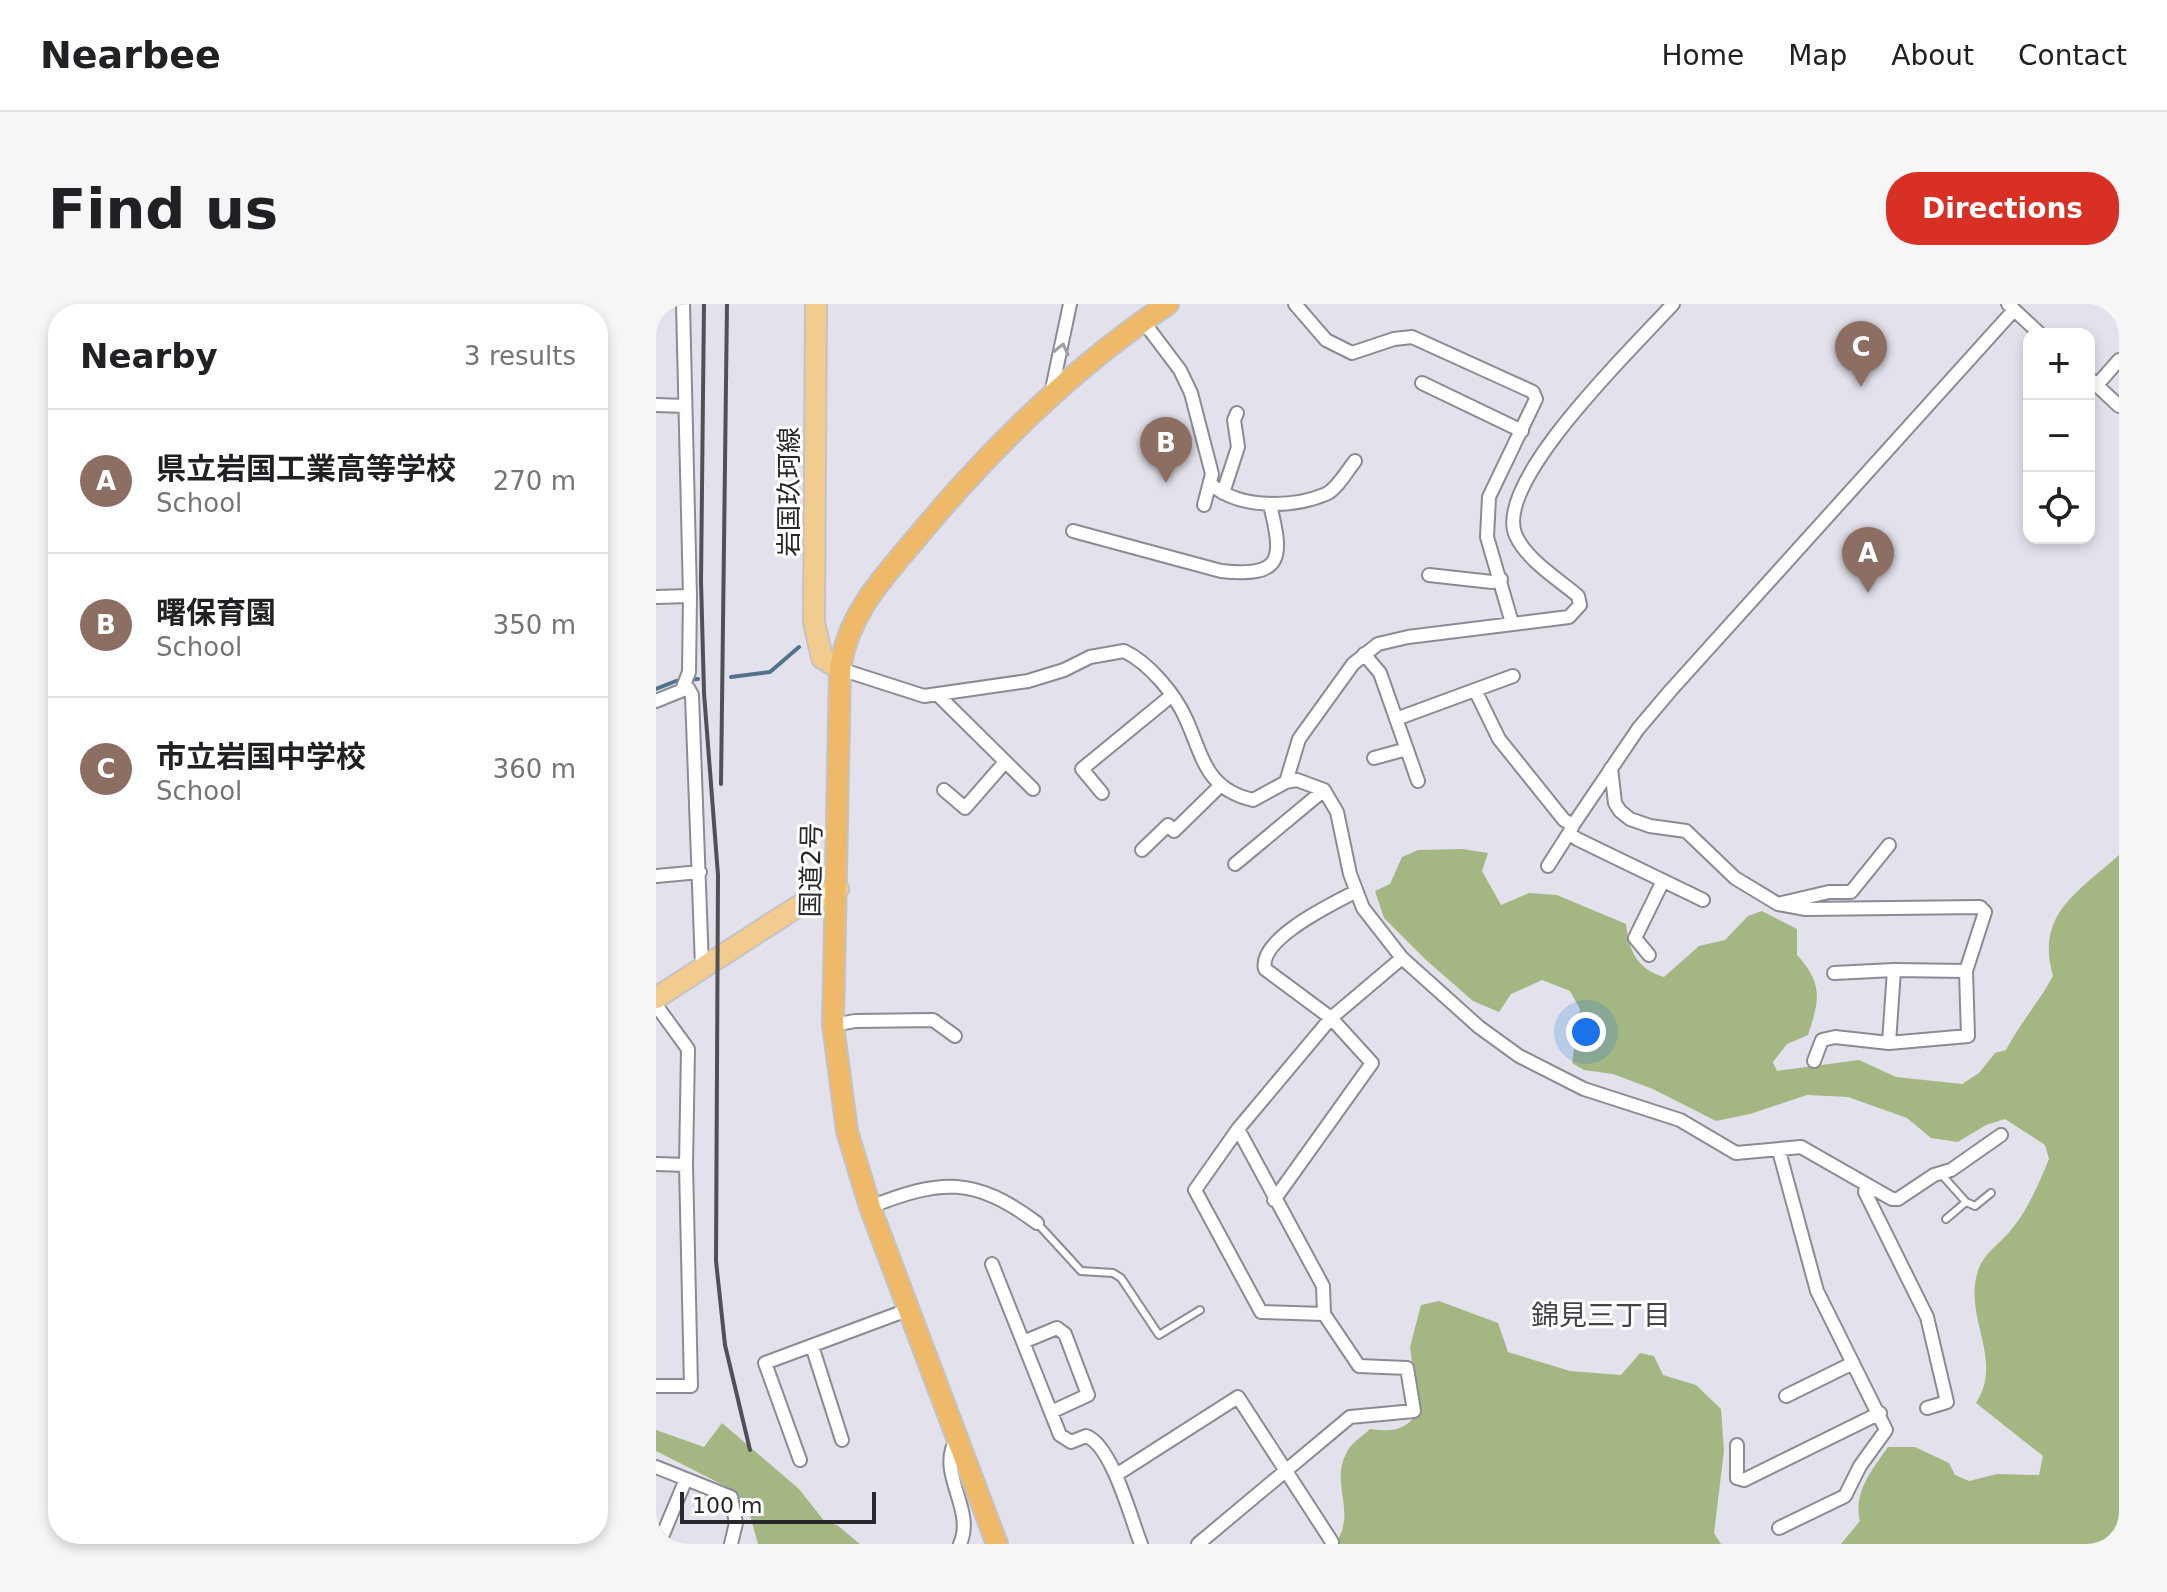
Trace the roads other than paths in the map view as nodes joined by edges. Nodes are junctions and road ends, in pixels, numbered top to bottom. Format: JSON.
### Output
{"nodes":[{"id":1,"x":683,"y":304,"type":"edge"},
{"id":2,"x":816,"y":304,"type":"edge"},
{"id":3,"x":1070,"y":304,"type":"edge"},
{"id":4,"x":1168,"y":304,"type":"edge"},
{"id":5,"x":1295,"y":304,"type":"edge"},
{"id":6,"x":1673,"y":304,"type":"edge"},
{"id":7,"x":2011,"y":307,"type":"edge"},
{"id":8,"x":1143,"y":321,"type":"junction"},
{"id":9,"x":2034,"y":328,"type":"edge"},
{"id":10,"x":2119,"y":360,"type":"edge"},
{"id":11,"x":2095,"y":380,"type":"edge"},
{"id":12,"x":1422,"y":383,"type":"dead end"},
{"id":13,"x":2095,"y":384,"type":"edge"},
{"id":14,"x":1051,"y":394,"type":"junction"},
{"id":15,"x":656,"y":405,"type":"edge"},
{"id":16,"x":685,"y":406,"type":"junction"},
{"id":17,"x":2119,"y":406,"type":"edge"},
{"id":18,"x":1237,"y":413,"type":"dead end"},
{"id":19,"x":1522,"y":431,"type":"junction"},
{"id":20,"x":1355,"y":461,"type":"dead end"},
{"id":21,"x":1218,"y":489,"type":"junction"},
{"id":22,"x":1204,"y":505,"type":"dead end"},
{"id":23,"x":1270,"y":505,"type":"junction"},
{"id":24,"x":1073,"y":531,"type":"dead end"},
{"id":25,"x":1429,"y":575,"type":"dead end"},
{"id":26,"x":1501,"y":579,"type":"junction"},
{"id":27,"x":690,"y":596,"type":"junction"},
{"id":28,"x":656,"y":597,"type":"edge"},
{"id":29,"x":1512,"y":623,"type":"junction"},
{"id":30,"x":1364,"y":654,"type":"junction"},
{"id":31,"x":840,"y":669,"type":"junction"},
{"id":32,"x":1513,"y":676,"type":"dead end"},
{"id":33,"x":682,"y":688,"type":"junction"},
{"id":34,"x":1475,"y":690,"type":"junction"},
{"id":35,"x":938,"y":695,"type":"junction"},
{"id":36,"x":1171,"y":696,"type":"junction"},
{"id":37,"x":656,"y":701,"type":"edge"},
{"id":38,"x":1396,"y":719,"type":"junction"},
{"id":39,"x":1407,"y":749,"type":"junction"},
{"id":40,"x":1374,"y":758,"type":"dead end"},
{"id":41,"x":1005,"y":762,"type":"junction"},
{"id":42,"x":1611,"y":768,"type":"junction"},
{"id":43,"x":1418,"y":781,"type":"dead end"},
{"id":44,"x":1286,"y":782,"type":"junction"},
{"id":45,"x":1221,"y":785,"type":"junction"},
{"id":46,"x":1033,"y":789,"type":"dead end"},
{"id":47,"x":944,"y":790,"type":"dead end"},
{"id":48,"x":1324,"y":790,"type":"junction"},
{"id":49,"x":1102,"y":793,"type":"dead end"},
{"id":50,"x":1571,"y":829,"type":"junction"},
{"id":51,"x":1889,"y":845,"type":"dead end"},
{"id":52,"x":1142,"y":850,"type":"dead end"},
{"id":53,"x":1235,"y":864,"type":"dead end"},
{"id":54,"x":1548,"y":866,"type":"dead end"},
{"id":55,"x":700,"y":872,"type":"junction"},
{"id":56,"x":656,"y":876,"type":"edge"},
{"id":57,"x":1663,"y":881,"type":"junction"},
{"id":58,"x":838,"y":889,"type":"junction"},
{"id":59,"x":1355,"y":892,"type":"junction"},
{"id":60,"x":1703,"y":900,"type":"dead end"},
{"id":61,"x":1778,"y":904,"type":"junction"},
{"id":62,"x":1649,"y":955,"type":"dead end"},
{"id":63,"x":1402,"y":958,"type":"junction"},
{"id":64,"x":702,"y":967,"type":"junction"},
{"id":65,"x":1894,"y":970,"type":"junction"},
{"id":66,"x":1966,"y":971,"type":"junction"},
{"id":67,"x":1834,"y":973,"type":"dead end"},
{"id":68,"x":656,"y":998,"type":"edge"},
{"id":69,"x":656,"y":1005,"type":"edge"},
{"id":70,"x":1331,"y":1018,"type":"junction"},
{"id":71,"x":833,"y":1025,"type":"junction"},
{"id":72,"x":955,"y":1036,"type":"dead end"},
{"id":73,"x":1889,"y":1043,"type":"junction"},
{"id":74,"x":1814,"y":1061,"type":"dead end"},
{"id":75,"x":1238,"y":1129,"type":"junction"},
{"id":76,"x":2001,"y":1135,"type":"dead end"},
{"id":77,"x":1779,"y":1151,"type":"junction"},
{"id":78,"x":656,"y":1164,"type":"edge"},
{"id":79,"x":686,"y":1165,"type":"junction"},
{"id":80,"x":1942,"y":1175,"type":"junction"},
{"id":81,"x":1866,"y":1187,"type":"junction"},
{"id":82,"x":1991,"y":1193,"type":"dead end"},
{"id":83,"x":1274,"y":1200,"type":"junction"},
{"id":84,"x":1966,"y":1202,"type":"junction"},
{"id":85,"x":870,"y":1207,"type":"junction"},
{"id":86,"x":1946,"y":1219,"type":"dead end"},
{"id":87,"x":1037,"y":1223,"type":"joint"},
{"id":88,"x":992,"y":1264,"type":"dead end"},
{"id":89,"x":910,"y":1309,"type":"junction"},
{"id":90,"x":1200,"y":1310,"type":"dead end"},
{"id":91,"x":1324,"y":1314,"type":"junction"},
{"id":92,"x":1023,"y":1342,"type":"junction"},
{"id":93,"x":812,"y":1346,"type":"junction"},
{"id":94,"x":1853,"y":1363,"type":"junction"},
{"id":95,"x":656,"y":1386,"type":"edge"},
{"id":96,"x":1786,"y":1396,"type":"dead end"},
{"id":97,"x":1927,"y":1408,"type":"dead end"},
{"id":98,"x":1051,"y":1412,"type":"junction"},
{"id":99,"x":1880,"y":1413,"type":"junction"},
{"id":100,"x":957,"y":1438,"type":"junction"},
{"id":101,"x":842,"y":1440,"type":"dead end"},
{"id":102,"x":1737,"y":1445,"type":"dead end"},
{"id":103,"x":800,"y":1460,"type":"dead end"},
{"id":104,"x":656,"y":1467,"type":"edge"},
{"id":105,"x":1287,"y":1470,"type":"junction"},
{"id":106,"x":1116,"y":1475,"type":"junction"},
{"id":107,"x":686,"y":1479,"type":"junction"},
{"id":108,"x":1779,"y":1528,"type":"dead end"},
{"id":109,"x":1332,"y":1542,"type":"edge"},
{"id":110,"x":659,"y":1544,"type":"edge"},
{"id":111,"x":731,"y":1544,"type":"edge"},
{"id":112,"x":960,"y":1544,"type":"edge"},
{"id":113,"x":997,"y":1544,"type":"edge"},
{"id":114,"x":1141,"y":1544,"type":"edge"},
{"id":115,"x":1198,"y":1544,"type":"edge"}],
"edges":[{"from":1,"to":16,"type":"street"},
{"from":2,"to":31,"type":"main road","name":"岩国玖珂線"},
{"from":14,"to":3,"type":"street","one_way":true},
{"from":4,"to":8,"type":"highway","name":"国道2号"},
{"from":5,"to":19,"type":"street"},
{"from":6,"to":29,"type":"street"},
{"from":7,"to":9,"type":"street"},
{"from":7,"to":42,"type":"street"},
{"from":8,"to":14,"type":"highway","name":"国道2号"},
{"from":8,"to":21,"type":"street"},
{"from":10,"to":11,"type":"street"},
{"from":12,"to":19,"type":"street"},
{"from":13,"to":17,"type":"street"},
{"from":14,"to":31,"type":"highway","name":"国道2号"},
{"from":15,"to":16,"type":"street"},
{"from":16,"to":27,"type":"street"},
{"from":18,"to":21,"type":"street"},
{"from":19,"to":26,"type":"street"},
{"from":20,"to":23,"type":"street"},
{"from":21,"to":22,"type":"street"},
{"from":21,"to":23,"type":"street"},
{"from":23,"to":24,"type":"street"},
{"from":25,"to":26,"type":"street"},
{"from":26,"to":29,"type":"street"},
{"from":27,"to":28,"type":"street"},
{"from":27,"to":33,"type":"street"},
{"from":29,"to":30,"type":"street"},
{"from":30,"to":38,"type":"street"},
{"from":30,"to":44,"type":"street"},
{"from":31,"to":35,"type":"street"},
{"from":31,"to":58,"type":"highway","name":"国道2号"},
{"from":32,"to":34,"type":"street"},
{"from":33,"to":37,"type":"street"},
{"from":33,"to":55,"type":"street"},
{"from":34,"to":38,"type":"street"},
{"from":34,"to":50,"type":"street"},
{"from":35,"to":36,"type":"street"},
{"from":35,"to":41,"type":"street"},
{"from":36,"to":45,"type":"street"},
{"from":36,"to":49,"type":"street"},
{"from":38,"to":39,"type":"street"},
{"from":39,"to":40,"type":"street"},
{"from":39,"to":43,"type":"street"},
{"from":41,"to":46,"type":"street"},
{"from":41,"to":47,"type":"street"},
{"from":42,"to":50,"type":"street"},
{"from":42,"to":61,"type":"street"},
{"from":44,"to":45,"type":"street"},
{"from":44,"to":48,"type":"street"},
{"from":45,"to":52,"type":"street"},
{"from":48,"to":53,"type":"street"},
{"from":48,"to":59,"type":"street"},
{"from":50,"to":54,"type":"street"},
{"from":50,"to":57,"type":"street"},
{"from":51,"to":61,"type":"street"},
{"from":55,"to":56,"type":"street"},
{"from":55,"to":64,"type":"street"},
{"from":57,"to":60,"type":"street"},
{"from":57,"to":62,"type":"street"},
{"from":58,"to":64,"type":"main road"},
{"from":58,"to":71,"type":"highway","name":"国道2号"},
{"from":59,"to":63,"type":"street"},
{"from":59,"to":70,"type":"street"},
{"from":61,"to":66,"type":"street"},
{"from":63,"to":70,"type":"street"},
{"from":63,"to":77,"type":"street"},
{"from":64,"to":68,"type":"main road"},
{"from":65,"to":66,"type":"street"},
{"from":65,"to":67,"type":"street"},
{"from":65,"to":73,"type":"street"},
{"from":66,"to":73,"type":"street"},
{"from":69,"to":79,"type":"street"},
{"from":70,"to":75,"type":"street"},
{"from":70,"to":83,"type":"street"},
{"from":71,"to":72,"type":"street"},
{"from":71,"to":85,"type":"highway","name":"国道2号"},
{"from":73,"to":74,"type":"street"},
{"from":75,"to":83,"type":"street"},
{"from":75,"to":91,"type":"street"},
{"from":76,"to":80,"type":"street"},
{"from":77,"to":81,"type":"street"},
{"from":77,"to":94,"type":"street"},
{"from":78,"to":79,"type":"street"},
{"from":79,"to":95,"type":"street"},
{"from":80,"to":81,"type":"street"},
{"from":80,"to":84,"type":"lane"},
{"from":81,"to":97,"type":"street"},
{"from":82,"to":84,"type":"lane"},
{"from":83,"to":91,"type":"street"},
{"from":84,"to":86,"type":"lane"},
{"from":85,"to":87,"type":"street"},
{"from":85,"to":89,"type":"highway","name":"国道2号"},
{"from":87,"to":90,"type":"lane"},
{"from":88,"to":92,"type":"street"},
{"from":89,"to":93,"type":"street"},
{"from":89,"to":100,"type":"highway","name":"国道2号"},
{"from":91,"to":105,"type":"street"},
{"from":92,"to":98,"type":"street"},
{"from":92,"to":98,"type":"street"},
{"from":93,"to":101,"type":"street"},
{"from":93,"to":103,"type":"street"},
{"from":94,"to":96,"type":"street"},
{"from":94,"to":99,"type":"street"},
{"from":98,"to":106,"type":"street"},
{"from":99,"to":102,"type":"street"},
{"from":99,"to":108,"type":"street"},
{"from":100,"to":112,"type":"street"},
{"from":100,"to":113,"type":"highway","name":"国道2号"},
{"from":104,"to":107,"type":"street"},
{"from":105,"to":106,"type":"street"},
{"from":105,"to":109,"type":"street"},
{"from":105,"to":115,"type":"street"},
{"from":106,"to":114,"type":"street"},
{"from":107,"to":110,"type":"street"},
{"from":107,"to":111,"type":"street"}]}
